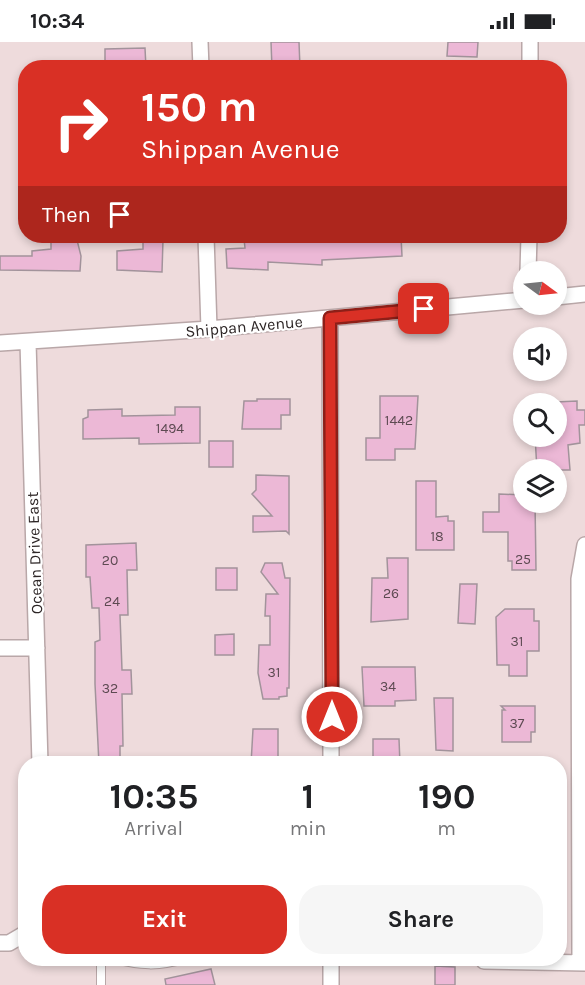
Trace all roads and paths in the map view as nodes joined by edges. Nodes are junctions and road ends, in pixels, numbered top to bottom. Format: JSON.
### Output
{"nodes":[{"id":1,"x":200,"y":42,"type":"edge"},
{"id":2,"x":531,"y":42,"type":"edge"},
{"id":3,"x":201,"y":60,"type":"edge"},
{"id":4,"x":530,"y":60,"type":"edge"},
{"id":5,"x":206,"y":243,"type":"edge"},
{"id":6,"x":528,"y":243,"type":"edge"},
{"id":7,"x":528,"y":261,"type":"edge"},
{"id":8,"x":585,"y":294,"type":"edge"},
{"id":9,"x":567,"y":296,"type":"edge"},
{"id":10,"x":513,"y":301,"type":"edge"},
{"id":11,"x":330,"y":318,"type":"junction"},
{"id":12,"x":208,"y":329,"type":"junction"},
{"id":13,"x":28,"y":342,"type":"junction"},
{"id":14,"x":0,"y":343,"type":"edge"},
{"id":15,"x":585,"y":545,"type":"edge"},
{"id":16,"x":0,"y":648,"type":"edge"},
{"id":17,"x":37,"y":648,"type":"junction"},
{"id":18,"x":40,"y":756,"type":"edge"},
{"id":19,"x":332,"y":756,"type":"edge"},
{"id":20,"x":18,"y":937,"type":"edge"},
{"id":21,"x":0,"y":943,"type":"edge"},
{"id":22,"x":567,"y":963,"type":"edge"},
{"id":23,"x":582,"y":963,"type":"edge"},
{"id":24,"x":101,"y":966,"type":"edge"},
{"id":25,"x":138,"y":966,"type":"edge"},
{"id":26,"x":163,"y":966,"type":"edge"},
{"id":27,"x":331,"y":966,"type":"edge"},
{"id":28,"x":101,"y":985,"type":"edge"},
{"id":29,"x":331,"y":985,"type":"edge"}],
"edges":[{"from":1,"to":3,"type":"street"},
{"from":2,"to":4,"type":"street"},
{"from":5,"to":12,"type":"street"},
{"from":6,"to":7,"type":"street"},
{"from":8,"to":9,"type":"street"},
{"from":10,"to":11,"type":"street","name":"Shippan Avenue"},
{"from":11,"to":12,"type":"street","name":"Shippan Avenue"},
{"from":11,"to":19,"type":"street"},
{"from":12,"to":13,"type":"street","name":"Shippan Avenue"},
{"from":13,"to":14,"type":"street","name":"Shippan Avenue"},
{"from":13,"to":17,"type":"street","name":"Ocean Drive East"},
{"from":15,"to":23,"type":"street"},
{"from":16,"to":17,"type":"street"},
{"from":17,"to":18,"type":"street","name":"Ocean Drive East"},
{"from":20,"to":21,"type":"street"},
{"from":22,"to":23,"type":"street"},
{"from":24,"to":28,"type":"lane"},
{"from":25,"to":26,"type":"lane"},
{"from":27,"to":29,"type":"street"}]}
